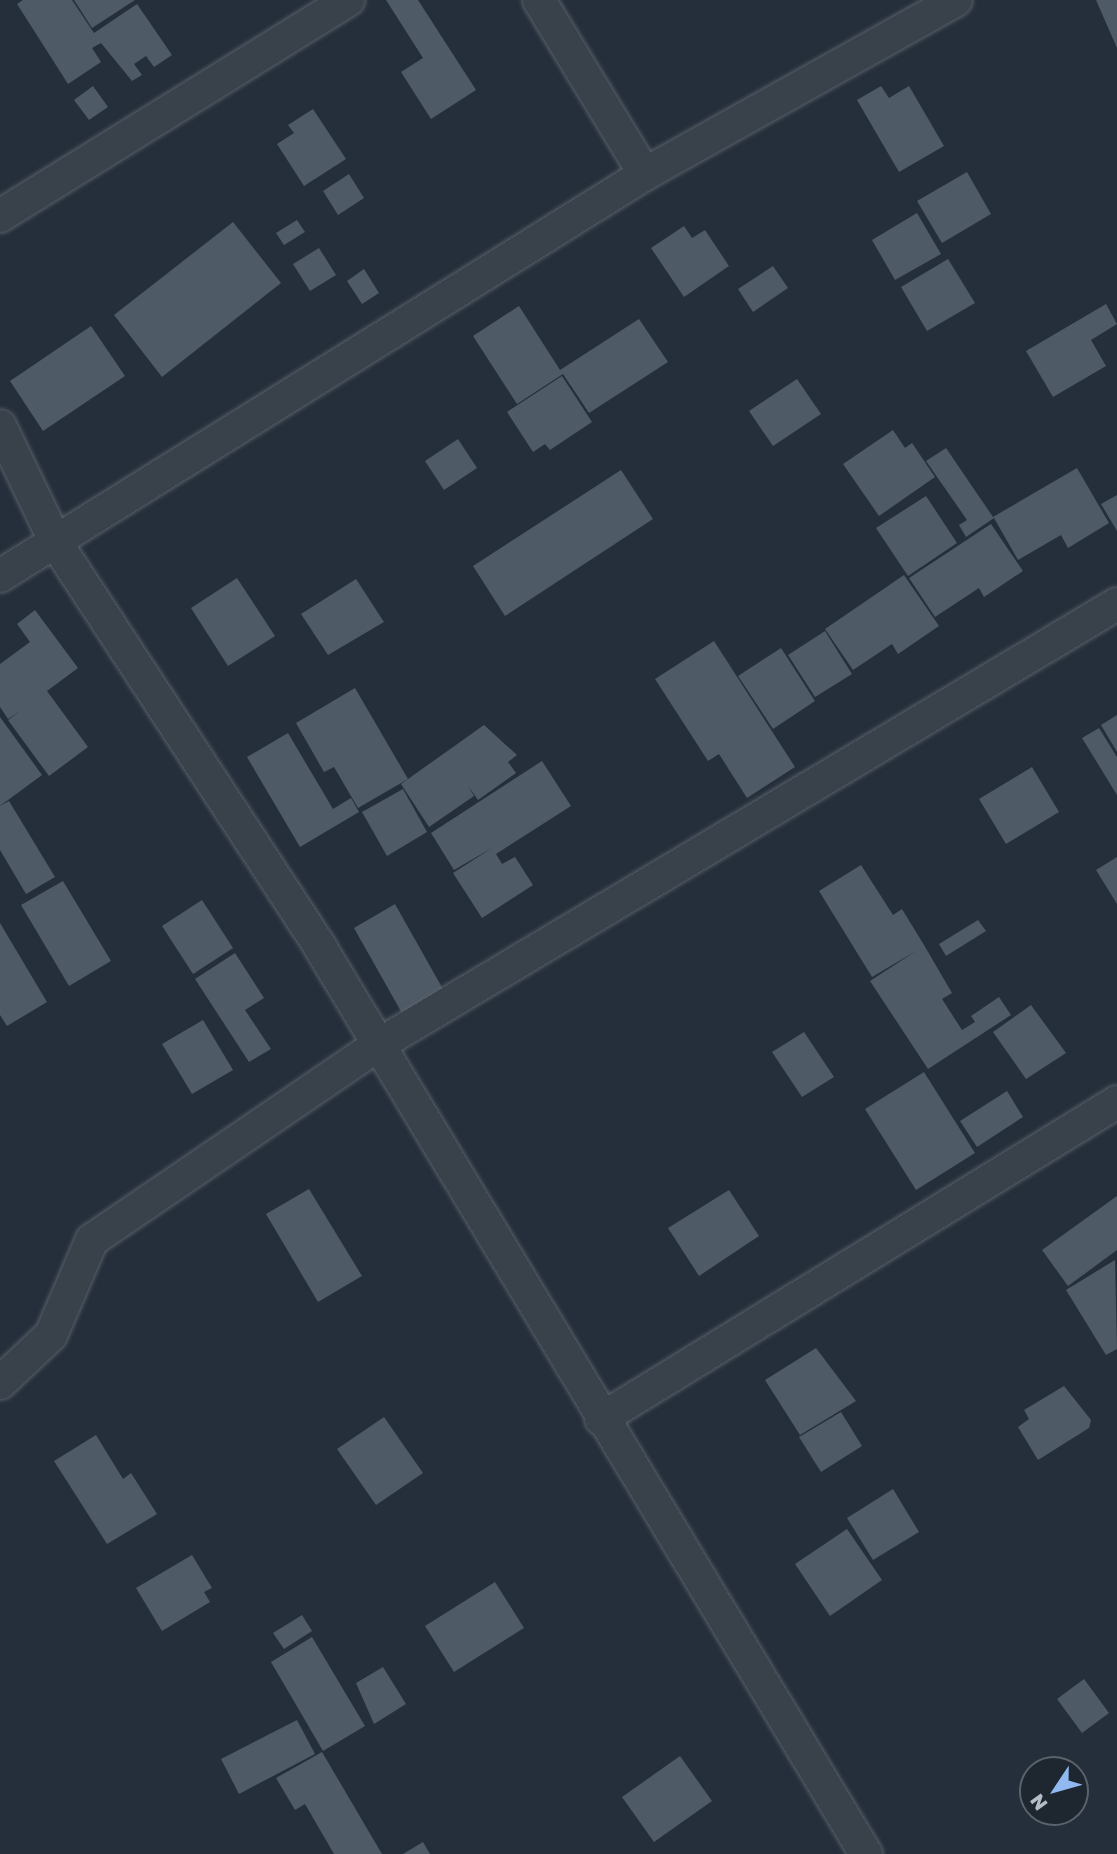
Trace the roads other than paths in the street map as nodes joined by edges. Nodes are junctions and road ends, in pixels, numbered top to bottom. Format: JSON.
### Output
{"nodes":[{"id":1,"x":348,"y":0,"type":"edge"},
{"id":2,"x":539,"y":0,"type":"edge"},
{"id":3,"x":956,"y":0,"type":"edge"},
{"id":4,"x":645,"y":174,"type":"junction"},
{"id":5,"x":0,"y":216,"type":"edge"},
{"id":6,"x":0,"y":426,"type":"edge"},
{"id":7,"x":56,"y":542,"type":"junction"},
{"id":8,"x":0,"y":576,"type":"edge"},
{"id":9,"x":1117,"y":604,"type":"edge"},
{"id":10,"x":375,"y":1047,"type":"junction"},
{"id":11,"x":1117,"y":1102,"type":"edge"},
{"id":12,"x":0,"y":1383,"type":"edge"},
{"id":13,"x":601,"y":1419,"type":"junction"},
{"id":14,"x":866,"y":1854,"type":"edge"}],
"edges":[{"from":1,"to":5,"type":"street"},
{"from":2,"to":4,"type":"street"},
{"from":3,"to":4,"type":"street"},
{"from":4,"to":7,"type":"street"},
{"from":6,"to":7,"type":"street"},
{"from":7,"to":8,"type":"street"},
{"from":7,"to":10,"type":"street"},
{"from":9,"to":10,"type":"street"},
{"from":10,"to":12,"type":"street"},
{"from":10,"to":13,"type":"street"},
{"from":11,"to":13,"type":"street"},
{"from":13,"to":14,"type":"street"}]}
